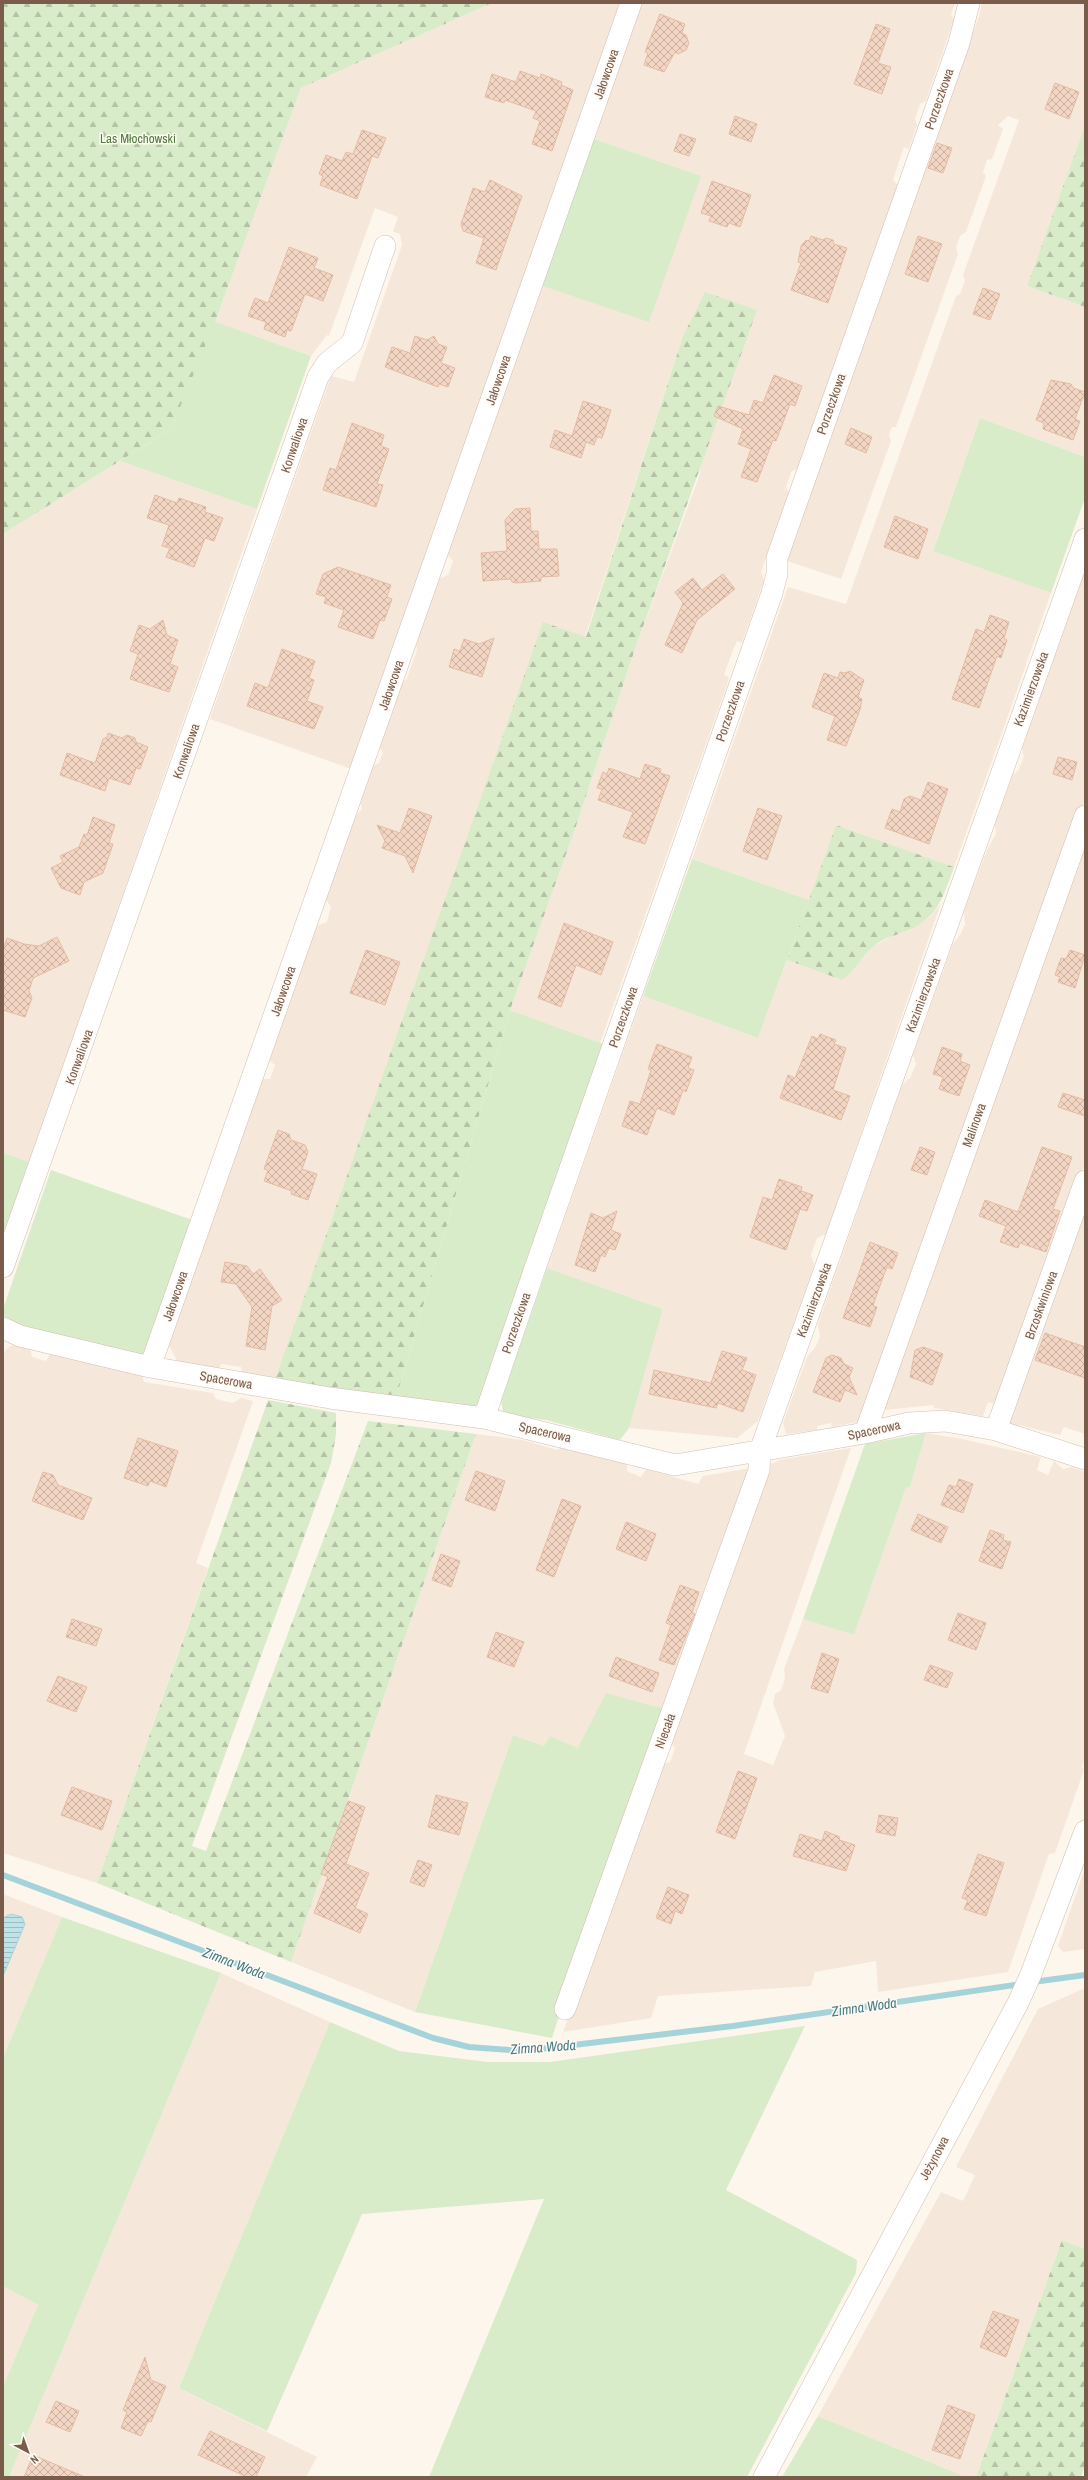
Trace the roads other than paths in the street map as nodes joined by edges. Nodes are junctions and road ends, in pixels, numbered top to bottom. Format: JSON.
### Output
{"nodes":[{"id":1,"x":631,"y":3,"type":"edge"},
{"id":2,"x":969,"y":3,"type":"edge"},
{"id":3,"x":385,"y":246,"type":"dead end"},
{"id":4,"x":1085,"y":539,"type":"edge"},
{"id":5,"x":1085,"y":816,"type":"edge"},
{"id":6,"x":1085,"y":1180,"type":"edge"},
{"id":7,"x":3,"y":1267,"type":"edge"},
{"id":8,"x":4,"y":1332,"type":"edge"},
{"id":9,"x":150,"y":1367,"type":"junction"},
{"id":10,"x":484,"y":1418,"type":"junction"},
{"id":11,"x":996,"y":1430,"type":"junction"},
{"id":12,"x":865,"y":1433,"type":"junction"},
{"id":13,"x":760,"y":1451,"type":"junction"},
{"id":14,"x":1085,"y":1459,"type":"edge"},
{"id":15,"x":1085,"y":1831,"type":"edge"},
{"id":16,"x":565,"y":2009,"type":"dead end"},
{"id":17,"x":764,"y":2477,"type":"edge"}],
"edges":[{"from":1,"to":9,"type":"street","name":"Jałowcowa"},
{"from":2,"to":10,"type":"street","name":"Porzeczkowa"},
{"from":3,"to":7,"type":"street","name":"Konwaliowa"},
{"from":4,"to":13,"type":"street","name":"Kazimierzowska"},
{"from":5,"to":12,"type":"street","name":"Malinowa"},
{"from":6,"to":11,"type":"street","name":"Brzoskwiniowa"},
{"from":8,"to":9,"type":"street","name":"Spacerowa"},
{"from":9,"to":10,"type":"street","name":"Spacerowa"},
{"from":10,"to":13,"type":"street","name":"Spacerowa"},
{"from":11,"to":12,"type":"street","name":"Spacerowa"},
{"from":11,"to":14,"type":"street","name":"Spacerowa"},
{"from":12,"to":13,"type":"street","name":"Spacerowa"},
{"from":13,"to":16,"type":"street","name":"Niecała"},
{"from":15,"to":17,"type":"street","name":"Jeżynowa"}]}
